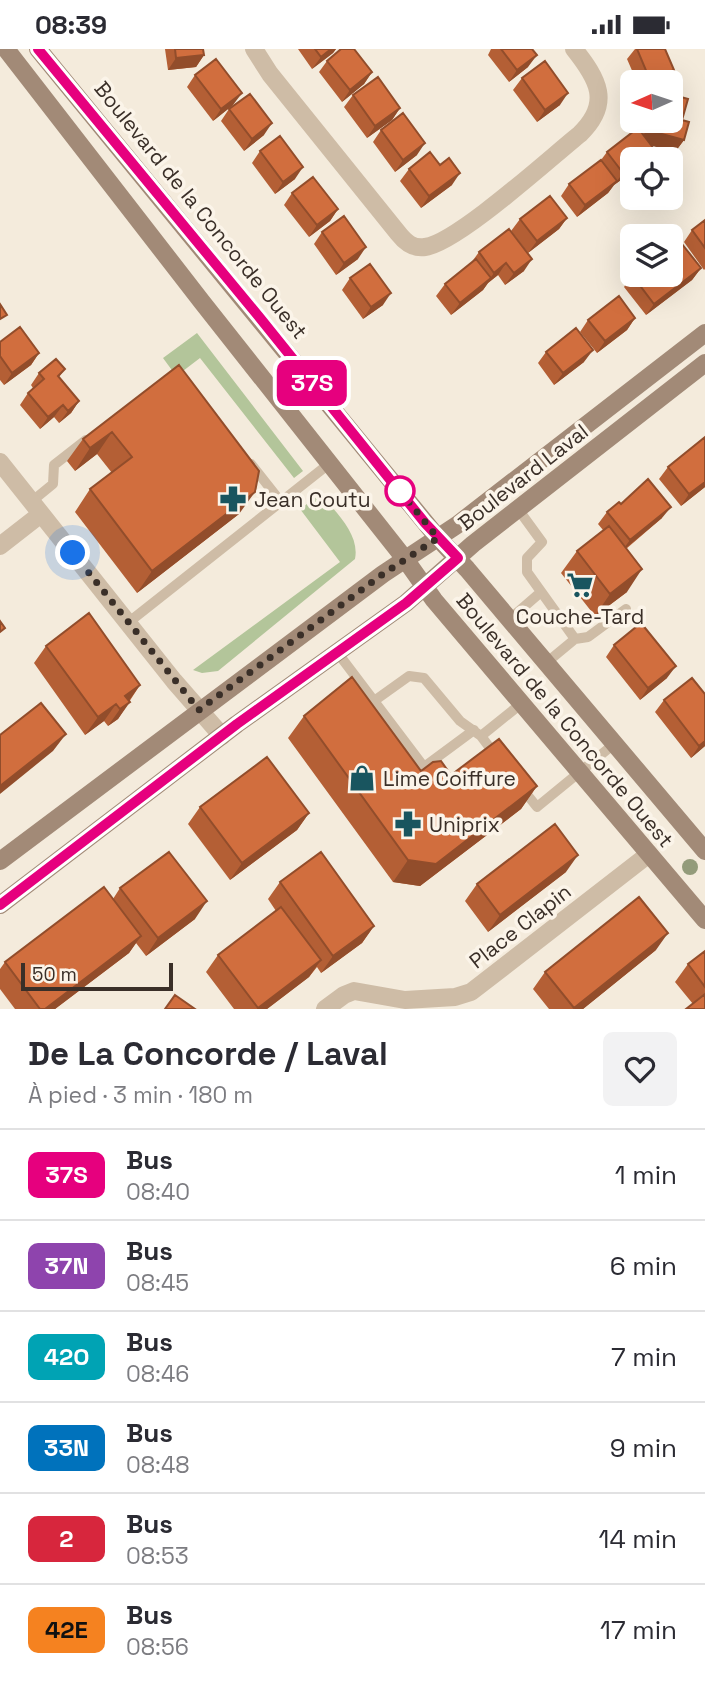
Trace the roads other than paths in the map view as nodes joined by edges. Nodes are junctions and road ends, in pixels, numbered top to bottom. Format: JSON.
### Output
{"nodes":[{"id":1,"x":6,"y":49,"type":"edge"},
{"id":2,"x":38,"y":49,"type":"edge"},
{"id":3,"x":254,"y":49,"type":"edge"},
{"id":4,"x":575,"y":49,"type":"edge"},
{"id":5,"x":705,"y":333,"type":"edge"},
{"id":6,"x":705,"y":363,"type":"edge"},
{"id":7,"x":95,"y":433,"type":"edge"},
{"id":8,"x":241,"y":451,"type":"edge"},
{"id":9,"x":0,"y":462,"type":"edge"},
{"id":10,"x":330,"y":463,"type":"junction"},
{"id":11,"x":281,"y":502,"type":"junction"},
{"id":12,"x":36,"y":508,"type":"junction"},
{"id":13,"x":518,"y":509,"type":"junction"},
{"id":14,"x":438,"y":538,"type":"junction"},
{"id":15,"x":0,"y":545,"type":"edge"},
{"id":16,"x":458,"y":558,"type":"junction"},
{"id":17,"x":405,"y":559,"type":"junction"},
{"id":18,"x":424,"y":588,"type":"junction"},
{"id":19,"x":541,"y":593,"type":"junction"},
{"id":20,"x":626,"y":609,"type":"dead end"},
{"id":21,"x":510,"y":619,"type":"junction"},
{"id":22,"x":129,"y":622,"type":"junction"},
{"id":23,"x":575,"y":639,"type":"junction"},
{"id":24,"x":337,"y":652,"type":"junction"},
{"id":25,"x":546,"y":663,"type":"junction"},
{"id":26,"x":374,"y":701,"type":"junction"},
{"id":27,"x":522,"y":703,"type":"junction"},
{"id":28,"x":199,"y":710,"type":"junction"},
{"id":29,"x":477,"y":733,"type":"junction"},
{"id":30,"x":222,"y":736,"type":"junction"},
{"id":31,"x":614,"y":744,"type":"junction"},
{"id":32,"x":505,"y":767,"type":"edge"},
{"id":33,"x":581,"y":773,"type":"junction"},
{"id":34,"x":513,"y":777,"type":"edge"},
{"id":35,"x":705,"y":852,"type":"edge"},
{"id":36,"x":649,"y":854,"type":"junction"},
{"id":37,"x":0,"y":861,"type":"edge"},
{"id":38,"x":0,"y":905,"type":"edge"},
{"id":39,"x":705,"y":920,"type":"edge"},
{"id":40,"x":401,"y":1005,"type":"edge"},
{"id":41,"x":325,"y":1009,"type":"edge"}],
"edges":[{"from":1,"to":10,"type":"street","name":"Boulevard de la Concorde Ouest"},
{"from":2,"to":14,"type":"street","name":"Boulevard de la Concorde Ouest"},
{"from":3,"to":4,"type":"street"},
{"from":5,"to":14,"type":"street","name":"Boulevard Laval"},
{"from":6,"to":13,"type":"street","name":"Boulevard Laval"},
{"from":7,"to":12,"type":"lane"},
{"from":8,"to":11,"type":"lane"},
{"from":9,"to":12,"type":"street"},
{"from":10,"to":11,"type":"lane"},
{"from":10,"to":17,"type":"street","name":"Boulevard de la Concorde Ouest"},
{"from":11,"to":22,"type":"lane"},
{"from":12,"to":15,"type":"street"},
{"from":12,"to":22,"type":"street"},
{"from":13,"to":16,"type":"street","name":"Boulevard Laval"},
{"from":13,"to":19,"type":"lane"},
{"from":14,"to":16,"type":"street","name":"Boulevard de la Concorde Ouest"},
{"from":14,"to":17,"type":"street","name":"Boulevard Laval"},
{"from":16,"to":18,"type":"street","name":"Boulevard Laval"},
{"from":16,"to":21,"type":"street","name":"Boulevard de la Concorde Ouest"},
{"from":17,"to":18,"type":"street","name":"Boulevard de la Concorde Ouest"},
{"from":17,"to":28,"type":"street","name":"Boulevard Laval"},
{"from":18,"to":24,"type":"street","name":"Boulevard Laval"},
{"from":18,"to":27,"type":"street","name":"Boulevard de la Concorde Ouest"},
{"from":19,"to":21,"type":"lane"},
{"from":19,"to":23,"type":"lane"},
{"from":20,"to":23,"type":"lane"},
{"from":21,"to":25,"type":"street","name":"Boulevard de la Concorde Ouest"},
{"from":22,"to":28,"type":"street"},
{"from":23,"to":25,"type":"lane"},
{"from":24,"to":26,"type":"lane"},
{"from":24,"to":30,"type":"street","name":"Boulevard Laval"},
{"from":25,"to":31,"type":"street","name":"Boulevard de la Concorde Ouest"},
{"from":26,"to":29,"type":"lane"},
{"from":26,"to":29,"type":"lane"},
{"from":27,"to":29,"type":"lane"},
{"from":27,"to":33,"type":"street","name":"Boulevard de la Concorde Ouest"},
{"from":28,"to":30,"type":"street"},
{"from":28,"to":37,"type":"street","name":"Boulevard Laval"},
{"from":29,"to":32,"type":"lane"},
{"from":30,"to":38,"type":"street","name":"Boulevard Laval"},
{"from":31,"to":33,"type":"lane"},
{"from":31,"to":35,"type":"street","name":"Boulevard de la Concorde Ouest"},
{"from":33,"to":34,"type":"lane"},
{"from":33,"to":36,"type":"street","name":"Boulevard de la Concorde Ouest"},
{"from":36,"to":39,"type":"street","name":"Boulevard de la Concorde Ouest"},
{"from":36,"to":40,"type":"street","name":"Place Clapin"},
{"from":40,"to":41,"type":"street","name":"Place Clapin"}]}
